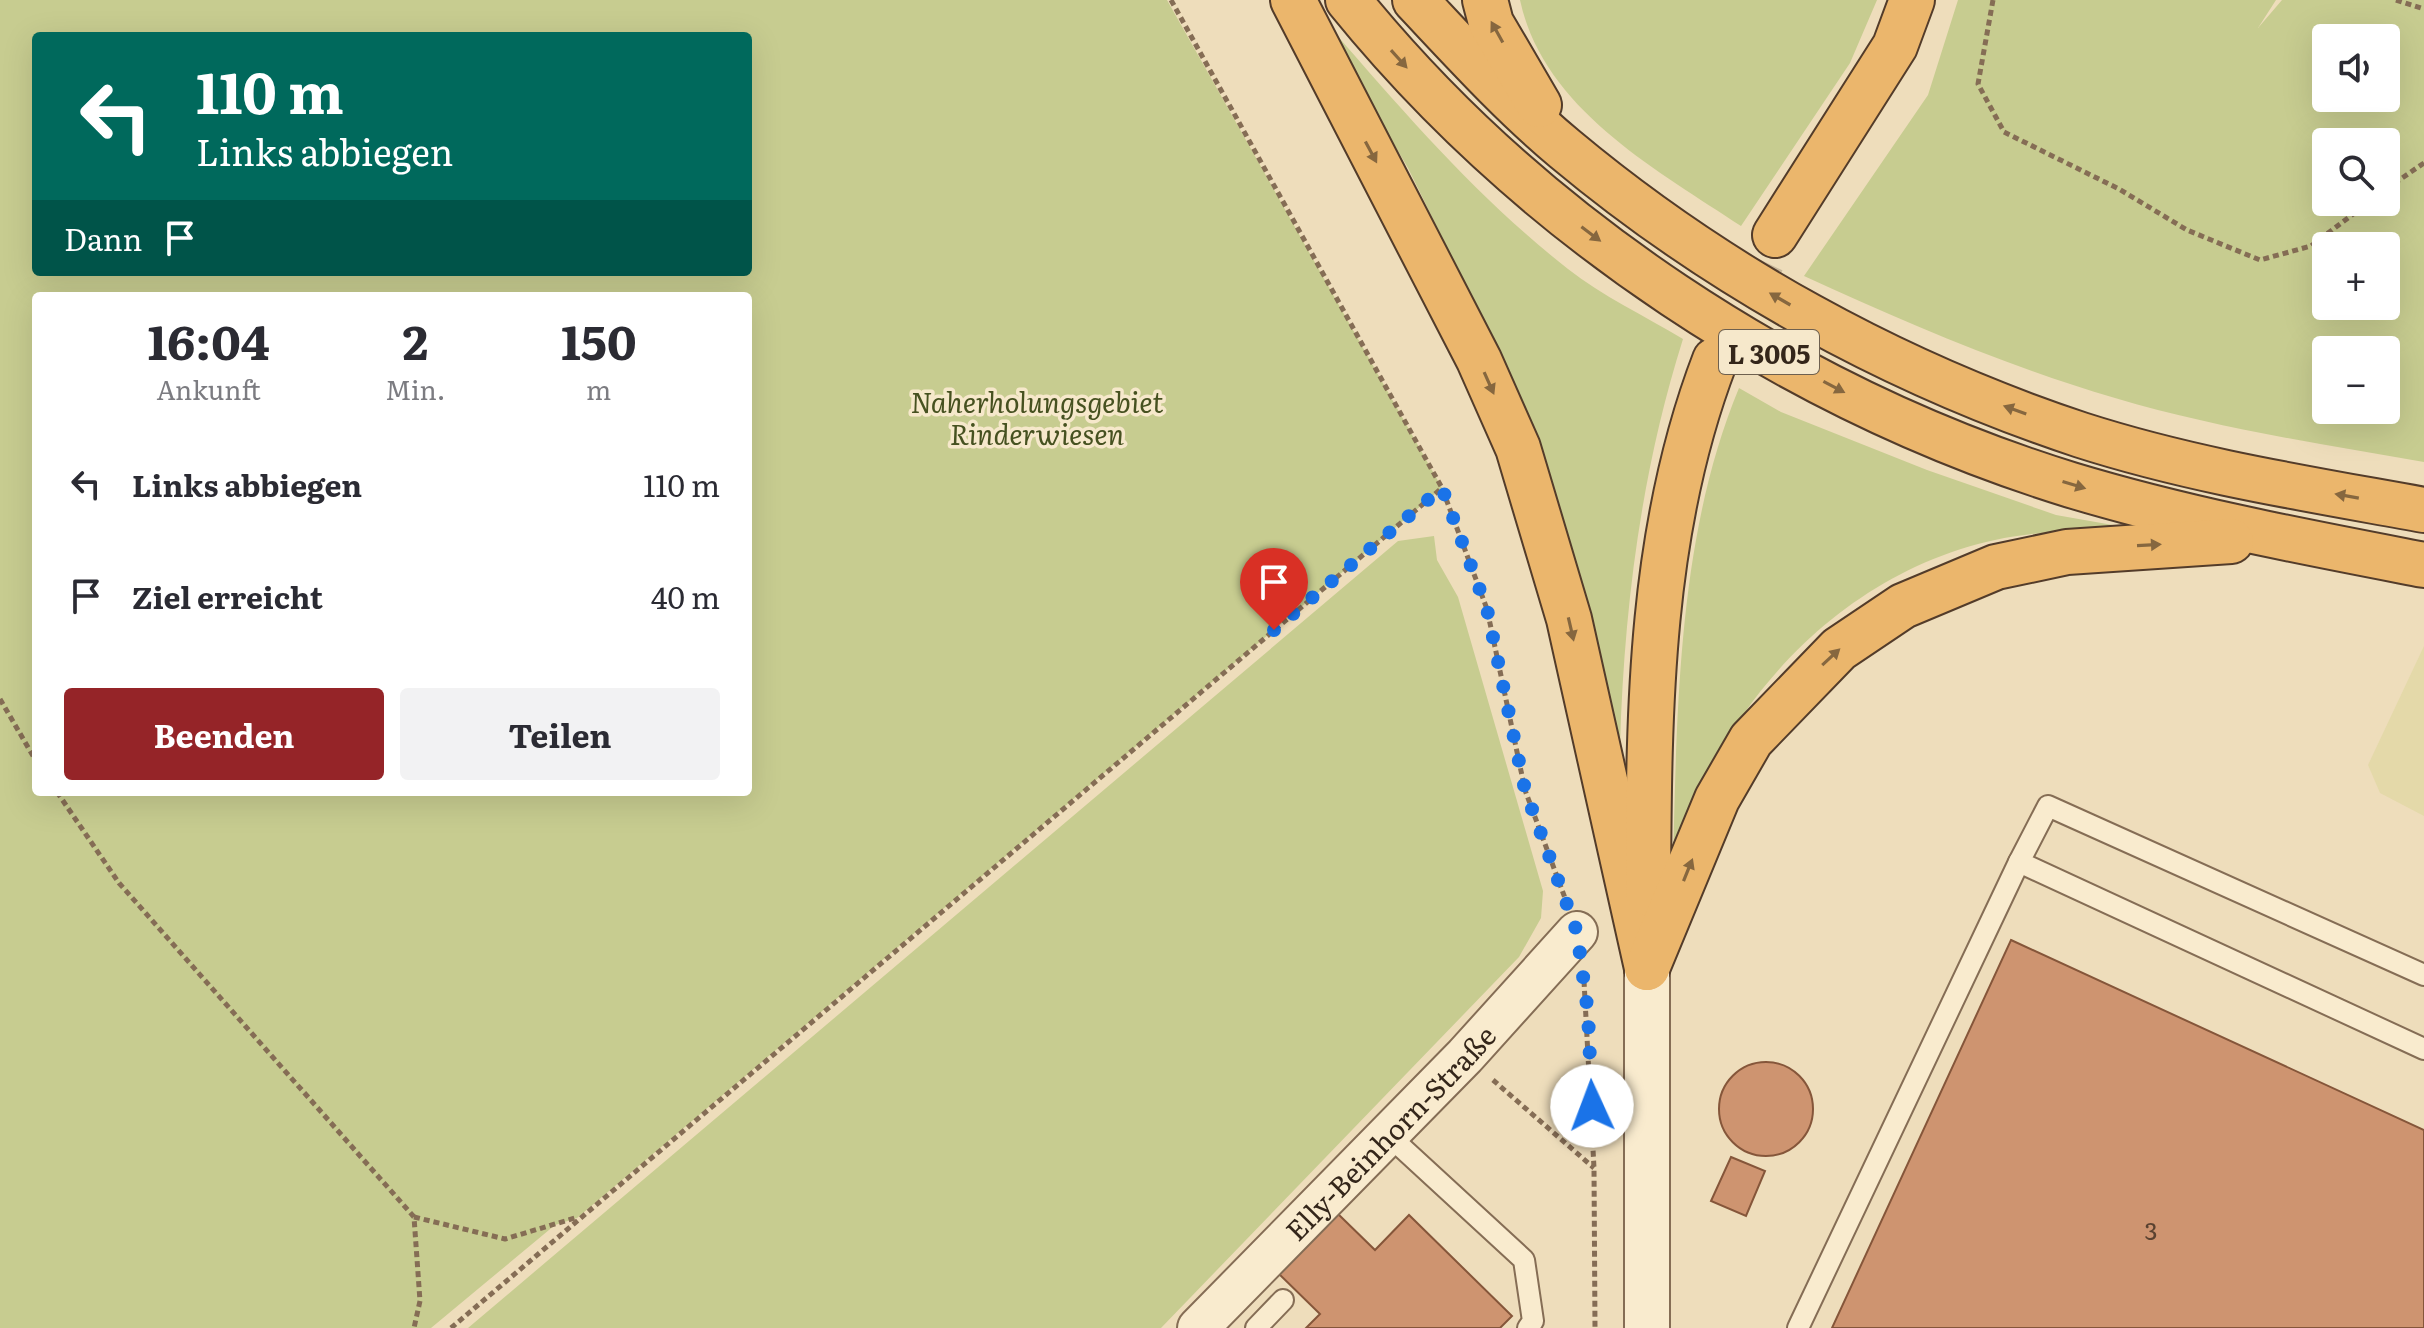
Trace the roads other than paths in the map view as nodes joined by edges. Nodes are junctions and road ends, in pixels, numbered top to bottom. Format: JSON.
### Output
{"nodes":[{"id":1,"x":1293,"y":0,"type":"edge"},
{"id":2,"x":1348,"y":0,"type":"edge"},
{"id":3,"x":1415,"y":0,"type":"edge"},
{"id":4,"x":1485,"y":0,"type":"edge"},
{"id":5,"x":1912,"y":0,"type":"edge"},
{"id":6,"x":1564,"y":148,"type":"junction"},
{"id":7,"x":1775,"y":235,"type":"tunnel mouth"},
{"id":8,"x":1715,"y":360,"type":"tunnel mouth"},
{"id":9,"x":2424,"y":510,"type":"edge"},
{"id":10,"x":2285,"y":538,"type":"junction"},
{"id":11,"x":2424,"y":565,"type":"edge"},
{"id":12,"x":2019,"y":862,"type":"junction"},
{"id":13,"x":1577,"y":932,"type":"road end"},
{"id":14,"x":1647,"y":968,"type":"junction"},
{"id":15,"x":2424,"y":975,"type":"edge"},
{"id":16,"x":2424,"y":1049,"type":"edge"},
{"id":17,"x":1386,"y":1133,"type":"junction"},
{"id":18,"x":1283,"y":1300,"type":"dead end"},
{"id":19,"x":1198,"y":1328,"type":"edge"},
{"id":20,"x":1256,"y":1328,"type":"edge"},
{"id":21,"x":1528,"y":1328,"type":"edge"},
{"id":22,"x":1647,"y":1328,"type":"edge"},
{"id":23,"x":1798,"y":1328,"type":"edge"}],
"edges":[{"from":1,"to":14,"type":"highway","one_way":true},
{"from":2,"to":10,"type":"highway","number":"L 3005","one_way":true},
{"from":3,"to":6,"type":"highway","number":"L 3005"},
{"from":6,"to":4,"type":"highway","one_way":true},
{"from":5,"to":7,"type":"highway"},
{"from":9,"to":6,"type":"highway","number":"L 3005","one_way":true},
{"from":8,"to":14,"type":"highway"},
{"from":10,"to":11,"type":"highway","number":"L 3005"},
{"from":14,"to":10,"type":"highway","one_way":true},
{"from":12,"to":15,"type":"lane"},
{"from":12,"to":16,"type":"lane"},
{"from":12,"to":23,"type":"lane"},
{"from":13,"to":17,"type":"street","name":"Elly-Beinhorn-Straße"},
{"from":14,"to":22,"type":"street"},
{"from":17,"to":19,"type":"street","name":"Elly-Beinhorn-Straße"},
{"from":17,"to":21,"type":"lane"},
{"from":18,"to":20,"type":"lane"}]}
